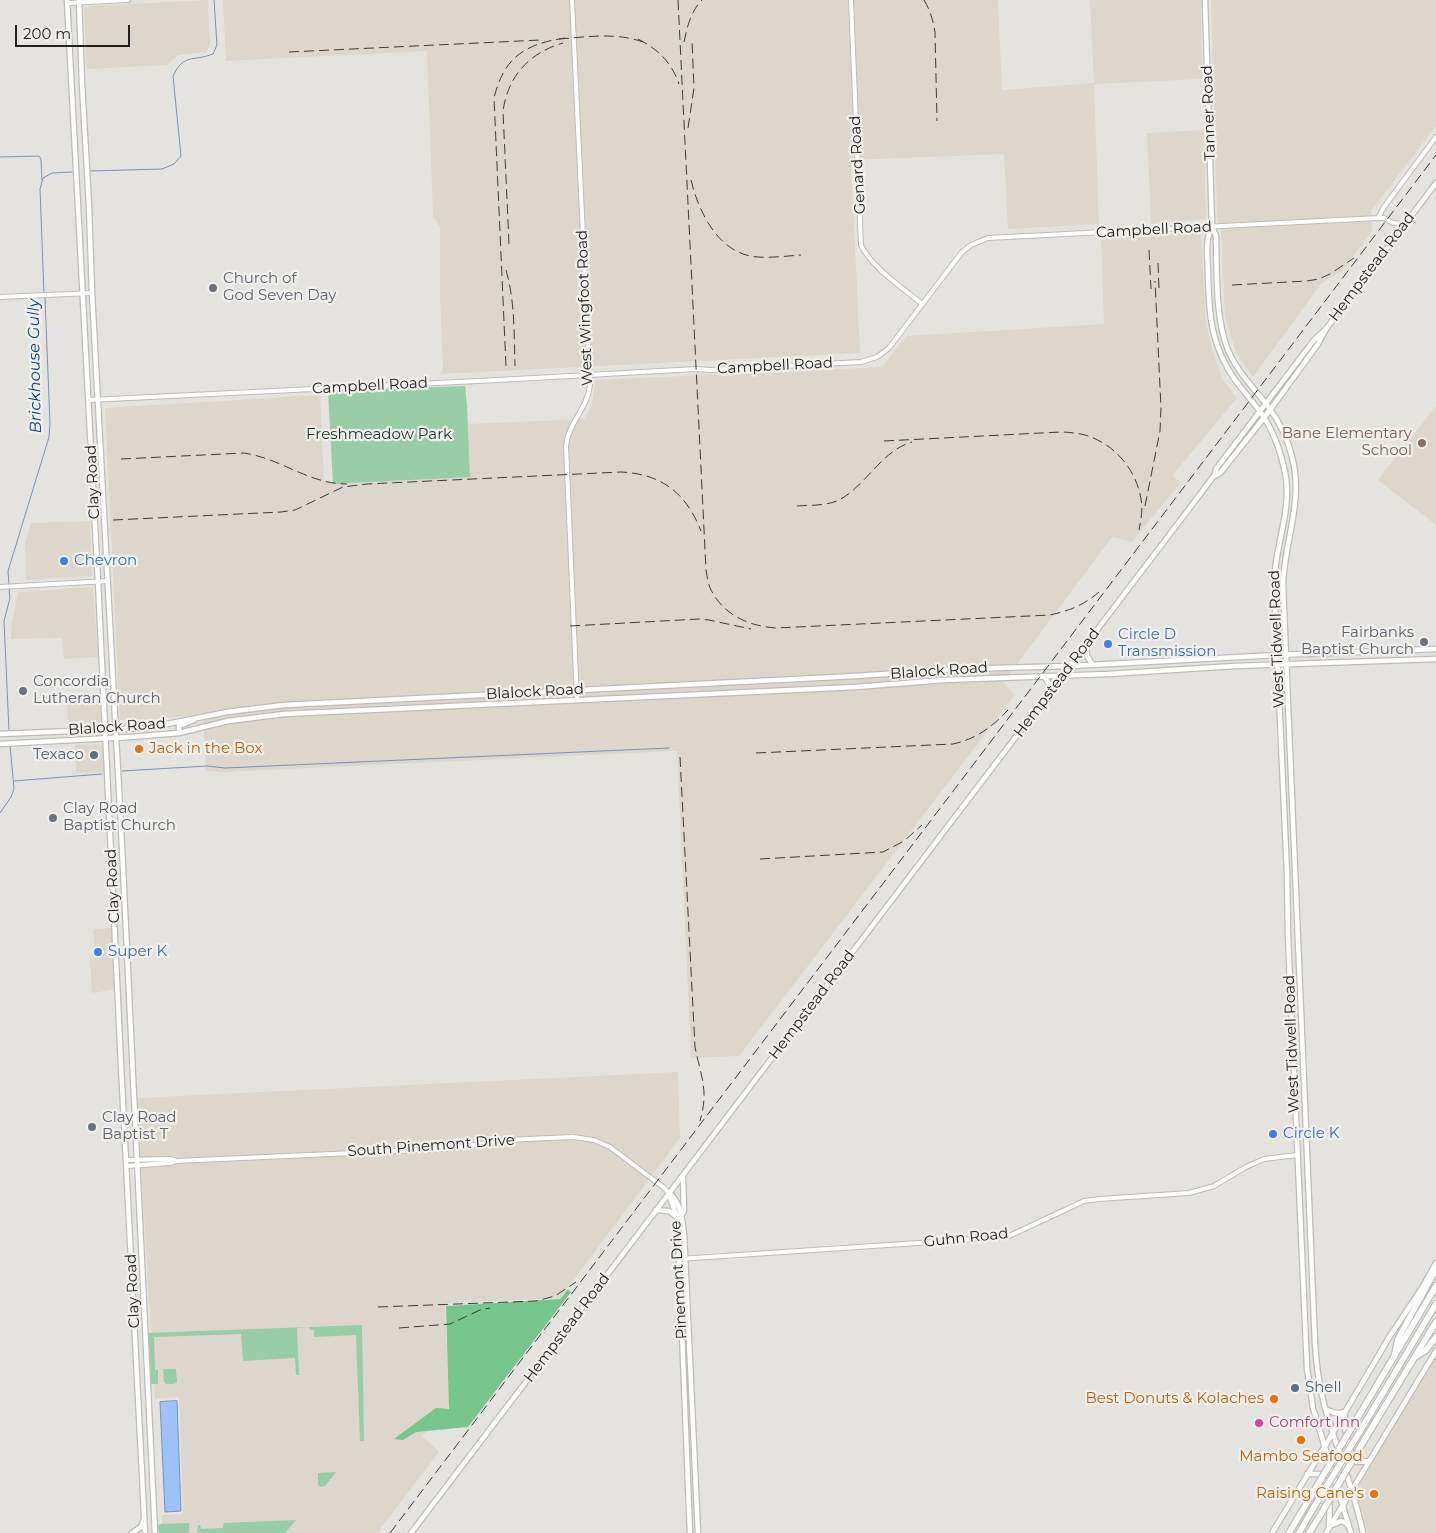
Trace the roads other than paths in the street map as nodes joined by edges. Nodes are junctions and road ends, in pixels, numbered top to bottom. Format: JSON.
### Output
{"nodes":[{"id":1,"x":128,"y":0,"type":"edge"},
{"id":2,"x":572,"y":0,"type":"edge"},
{"id":3,"x":851,"y":0,"type":"edge"},
{"id":4,"x":1206,"y":0,"type":"edge"},
{"id":5,"x":68,"y":1,"type":"edge"},
{"id":6,"x":79,"y":1,"type":"edge"},
{"id":7,"x":72,"y":83,"type":"junction"},
{"id":8,"x":82,"y":84,"type":"junction"},
{"id":9,"x":1436,"y":137,"type":"edge"},
{"id":10,"x":1436,"y":182,"type":"edge"},
{"id":11,"x":1378,"y":218,"type":"junction"},
{"id":12,"x":1404,"y":224,"type":"junction"},
{"id":13,"x":1212,"y":227,"type":"junction"},
{"id":14,"x":1218,"y":289,"type":"junction"},
{"id":15,"x":1209,"y":290,"type":"junction"},
{"id":16,"x":92,"y":293,"type":"junction"},
{"id":17,"x":82,"y":294,"type":"junction"},
{"id":18,"x":0,"y":298,"type":"edge"},
{"id":19,"x":922,"y":304,"type":"junction"},
{"id":20,"x":1304,"y":358,"type":"junction"},
{"id":21,"x":590,"y":375,"type":"junction"},
{"id":22,"x":88,"y":400,"type":"junction"},
{"id":23,"x":98,"y":400,"type":"junction"},
{"id":24,"x":1266,"y":404,"type":"junction"},
{"id":25,"x":1270,"y":410,"type":"junction"},
{"id":26,"x":1260,"y":412,"type":"junction"},
{"id":27,"x":1264,"y":418,"type":"junction"},
{"id":28,"x":91,"y":449,"type":"junction"},
{"id":29,"x":101,"y":451,"type":"junction"},
{"id":30,"x":1228,"y":454,"type":"junction"},
{"id":31,"x":1233,"y":457,"type":"junction"},
{"id":32,"x":1214,"y":477,"type":"junction"},
{"id":33,"x":1282,"y":531,"type":"junction"},
{"id":34,"x":1291,"y":533,"type":"junction"},
{"id":35,"x":108,"y":580,"type":"junction"},
{"id":36,"x":98,"y":582,"type":"junction"},
{"id":37,"x":0,"y":587,"type":"edge"},
{"id":38,"x":101,"y":641,"type":"junction"},
{"id":39,"x":110,"y":641,"type":"junction"},
{"id":40,"x":1086,"y":646,"type":"junction"},
{"id":41,"x":1436,"y":649,"type":"edge"},
{"id":42,"x":1277,"y":655,"type":"junction"},
{"id":43,"x":1286,"y":655,"type":"junction"},
{"id":44,"x":1247,"y":657,"type":"junction"},
{"id":45,"x":1436,"y":659,"type":"edge"},
{"id":46,"x":1277,"y":664,"type":"junction"},
{"id":47,"x":1286,"y":664,"type":"junction"},
{"id":48,"x":1093,"y":665,"type":"junction"},
{"id":49,"x":1071,"y":666,"type":"junction"},
{"id":50,"x":1235,"y":666,"type":"junction"},
{"id":51,"x":996,"y":668,"type":"junction"},
{"id":52,"x":926,"y":672,"type":"junction"},
{"id":53,"x":1064,"y":675,"type":"junction"},
{"id":54,"x":856,"y":676,"type":"junction"},
{"id":55,"x":1044,"y":676,"type":"junction"},
{"id":56,"x":996,"y":678,"type":"junction"},
{"id":57,"x":927,"y":681,"type":"junction"},
{"id":58,"x":113,"y":682,"type":"junction"},
{"id":59,"x":103,"y":683,"type":"junction"},
{"id":60,"x":661,"y":686,"type":"junction"},
{"id":61,"x":856,"y":687,"type":"junction"},
{"id":62,"x":576,"y":690,"type":"junction"},
{"id":63,"x":520,"y":693,"type":"junction"},
{"id":64,"x":1049,"y":694,"type":"junction"},
{"id":65,"x":460,"y":696,"type":"junction"},
{"id":66,"x":661,"y":696,"type":"junction"},
{"id":67,"x":400,"y":699,"type":"junction"},
{"id":68,"x":577,"y":700,"type":"junction"},
{"id":69,"x":339,"y":702,"type":"junction"},
{"id":70,"x":520,"y":703,"type":"junction"},
{"id":71,"x":284,"y":705,"type":"junction"},
{"id":72,"x":460,"y":706,"type":"junction"},
{"id":73,"x":400,"y":708,"type":"junction"},
{"id":74,"x":340,"y":711,"type":"junction"},
{"id":75,"x":227,"y":712,"type":"junction"},
{"id":76,"x":284,"y":714,"type":"junction"},
{"id":77,"x":198,"y":718,"type":"junction"},
{"id":78,"x":228,"y":722,"type":"junction"},
{"id":79,"x":169,"y":724,"type":"junction"},
{"id":80,"x":105,"y":730,"type":"junction"},
{"id":81,"x":115,"y":730,"type":"junction"},
{"id":82,"x":1280,"y":730,"type":"junction"},
{"id":83,"x":1290,"y":730,"type":"junction"},
{"id":84,"x":45,"y":732,"type":"junction"},
{"id":85,"x":179,"y":733,"type":"junction"},
{"id":86,"x":2,"y":734,"type":"edge"},
{"id":87,"x":156,"y":735,"type":"junction"},
{"id":88,"x":106,"y":738,"type":"junction"},
{"id":89,"x":115,"y":738,"type":"junction"},
{"id":90,"x":45,"y":741,"type":"junction"},
{"id":91,"x":2,"y":744,"type":"edge"},
{"id":92,"x":108,"y":788,"type":"junction"},
{"id":93,"x":118,"y":788,"type":"junction"},
{"id":94,"x":1292,"y":791,"type":"junction"},
{"id":95,"x":1283,"y":793,"type":"junction"},
{"id":96,"x":1295,"y":851,"type":"junction"},
{"id":97,"x":1286,"y":852,"type":"junction"},
{"id":98,"x":1287,"y":911,"type":"junction"},
{"id":99,"x":1297,"y":912,"type":"junction"},
{"id":100,"x":1300,"y":1020,"type":"junction"},
{"id":101,"x":1291,"y":1021,"type":"junction"},
{"id":102,"x":1297,"y":1155,"type":"junction"},
{"id":103,"x":137,"y":1159,"type":"junction"},
{"id":104,"x":126,"y":1160,"type":"junction"},
{"id":105,"x":176,"y":1161,"type":"junction"},
{"id":106,"x":126,"y":1166,"type":"junction"},
{"id":107,"x":137,"y":1166,"type":"junction"},
{"id":108,"x":683,"y":1177,"type":"junction"},
{"id":109,"x":669,"y":1193,"type":"junction"},
{"id":110,"x":656,"y":1210,"type":"junction"},
{"id":111,"x":679,"y":1216,"type":"junction"},
{"id":112,"x":1300,"y":1226,"type":"junction"},
{"id":113,"x":1310,"y":1226,"type":"junction"},
{"id":114,"x":679,"y":1259,"type":"junction"},
{"id":115,"x":685,"y":1259,"type":"junction"},
{"id":116,"x":1436,"y":1263,"type":"edge"},
{"id":117,"x":1436,"y":1269,"type":"edge"},
{"id":118,"x":1436,"y":1286,"type":"edge"},
{"id":119,"x":1303,"y":1298,"type":"junction"},
{"id":120,"x":1313,"y":1298,"type":"junction"},
{"id":121,"x":1436,"y":1304,"type":"edge"},
{"id":122,"x":1436,"y":1322,"type":"edge"},
{"id":123,"x":1436,"y":1336,"type":"edge"},
{"id":124,"x":1436,"y":1351,"type":"edge"},
{"id":125,"x":1394,"y":1357,"type":"junction"},
{"id":126,"x":1414,"y":1359,"type":"junction"},
{"id":127,"x":147,"y":1390,"type":"junction"},
{"id":128,"x":138,"y":1391,"type":"junction"},
{"id":129,"x":1326,"y":1409,"type":"junction"},
{"id":130,"x":1345,"y":1411,"type":"junction"},
{"id":131,"x":1333,"y":1432,"type":"junction"},
{"id":132,"x":1325,"y":1446,"type":"junction"},
{"id":133,"x":1369,"y":1461,"type":"junction"},
{"id":134,"x":152,"y":1473,"type":"junction"},
{"id":135,"x":142,"y":1474,"type":"junction"},
{"id":136,"x":1308,"y":1474,"type":"junction"},
{"id":137,"x":1352,"y":1489,"type":"junction"},
{"id":138,"x":1342,"y":1504,"type":"junction"},
{"id":139,"x":144,"y":1518,"type":"junction"},
{"id":140,"x":1329,"y":1527,"type":"junction"},
{"id":141,"x":1351,"y":1531,"type":"edge"},
{"id":142,"x":132,"y":1533,"type":"edge"},
{"id":143,"x":145,"y":1533,"type":"edge"},
{"id":144,"x":154,"y":1533,"type":"edge"},
{"id":145,"x":411,"y":1533,"type":"edge"},
{"id":146,"x":690,"y":1533,"type":"edge"},
{"id":147,"x":698,"y":1533,"type":"edge"},
{"id":148,"x":1272,"y":1533,"type":"edge"},
{"id":149,"x":1289,"y":1533,"type":"edge"},
{"id":150,"x":1299,"y":1533,"type":"edge"},
{"id":151,"x":1309,"y":1533,"type":"edge"},
{"id":152,"x":1326,"y":1533,"type":"edge"},
{"id":153,"x":1363,"y":1533,"type":"edge"}],
"edges":[{"from":1,"to":6,"type":"street"},
{"from":2,"to":21,"type":"street","name":"West Wingfoot Road"},
{"from":3,"to":19,"type":"street","name":"Genard Road"},
{"from":4,"to":13,"type":"main road","name":"Tanner Road"},
{"from":5,"to":6,"type":"street"},
{"from":5,"to":7,"type":"main road","name":"Clay Road"},
{"from":6,"to":8,"type":"main road","name":"Clay Road"},
{"from":7,"to":8,"type":"main road"},
{"from":7,"to":17,"type":"main road","name":"Clay Road"},
{"from":8,"to":16,"type":"main road","name":"Clay Road"},
{"from":9,"to":11,"type":"street"},
{"from":10,"to":12,"type":"main road","name":"Hempstead Road"},
{"from":11,"to":12,"type":"street","name":"Campbell Road"},
{"from":11,"to":13,"type":"street","name":"Campbell Road"},
{"from":12,"to":20,"type":"main road","name":"Hempstead Road"},
{"from":13,"to":14,"type":"main road","name":"West Tidwell Road"},
{"from":13,"to":15,"type":"main road","name":"West Tidwell Road"},
{"from":13,"to":19,"type":"street","name":"Campbell Road"},
{"from":14,"to":15,"type":"main road"},
{"from":14,"to":24,"type":"main road","name":"West Tidwell Road"},
{"from":15,"to":26,"type":"main road","name":"West Tidwell Road"},
{"from":16,"to":17,"type":"street"},
{"from":16,"to":23,"type":"main road","name":"Clay Road"},
{"from":17,"to":18,"type":"street"},
{"from":17,"to":22,"type":"main road","name":"Clay Road"},
{"from":19,"to":21,"type":"street","name":"Campbell Road"},
{"from":20,"to":24,"type":"main road","name":"Hempstead Road"},
{"from":20,"to":25,"type":"main road","name":"Hempstead Road"},
{"from":21,"to":23,"type":"street","name":"Campbell Road"},
{"from":21,"to":62,"type":"street","name":"West Wingfoot Road"},
{"from":22,"to":23,"type":"street","name":"Campbell Road"},
{"from":22,"to":28,"type":"main road","name":"Clay Road"},
{"from":23,"to":29,"type":"main road","name":"Clay Road"},
{"from":24,"to":25,"type":"main road","name":"West Tidwell Road"},
{"from":24,"to":26,"type":"main road","name":"Hempstead Road"},
{"from":25,"to":27,"type":"main road","name":"Hempstead Road"},
{"from":25,"to":34,"type":"main road","name":"West Tidwell Road"},
{"from":26,"to":27,"type":"main road","name":"West Tidwell Road"},
{"from":26,"to":30,"type":"main road","name":"Hempstead Road"},
{"from":27,"to":31,"type":"main road","name":"Hempstead Road"},
{"from":27,"to":33,"type":"main road","name":"West Tidwell Road"},
{"from":28,"to":29,"type":"main road"},
{"from":28,"to":36,"type":"main road","name":"Clay Road"},
{"from":29,"to":35,"type":"main road","name":"Clay Road"},
{"from":30,"to":31,"type":"main road"},
{"from":30,"to":32,"type":"main road","name":"Hempstead Road"},
{"from":31,"to":32,"type":"main road","name":"Hempstead Road"},
{"from":32,"to":40,"type":"main road","name":"Hempstead Road"},
{"from":33,"to":34,"type":"main road"},
{"from":33,"to":42,"type":"main road","name":"West Tidwell Road"},
{"from":34,"to":43,"type":"main road","name":"West Tidwell Road"},
{"from":35,"to":36,"type":"street"},
{"from":35,"to":39,"type":"main road","name":"Clay Road"},
{"from":36,"to":37,"type":"street"},
{"from":36,"to":38,"type":"main road","name":"Clay Road"},
{"from":38,"to":39,"type":"main road"},
{"from":38,"to":59,"type":"main road","name":"Clay Road"},
{"from":39,"to":58,"type":"main road","name":"Clay Road"},
{"from":40,"to":48,"type":"main road"},
{"from":40,"to":49,"type":"main road","name":"Hempstead Road"},
{"from":41,"to":43,"type":"main road","name":"Blalock Road"},
{"from":42,"to":43,"type":"main road","name":"Blalock Road"},
{"from":42,"to":44,"type":"main road","name":"Blalock Road"},
{"from":42,"to":46,"type":"main road","name":"West Tidwell Road"},
{"from":43,"to":47,"type":"main road","name":"West Tidwell Road"},
{"from":44,"to":48,"type":"main road","name":"Blalock Road"},
{"from":44,"to":50,"type":"main road"},
{"from":45,"to":47,"type":"main road","name":"Blalock Road"},
{"from":46,"to":47,"type":"main road","name":"Blalock Road"},
{"from":46,"to":50,"type":"main road","name":"Blalock Road"},
{"from":46,"to":82,"type":"main road","name":"West Tidwell Road"},
{"from":47,"to":83,"type":"main road","name":"West Tidwell Road"},
{"from":48,"to":49,"type":"main road","name":"Blalock Road"},
{"from":49,"to":51,"type":"main road","name":"Blalock Road"},
{"from":49,"to":53,"type":"main road","name":"Hempstead Road"},
{"from":50,"to":53,"type":"main road","name":"Blalock Road"},
{"from":51,"to":52,"type":"main road","name":"Blalock Road"},
{"from":51,"to":56,"type":"main road"},
{"from":52,"to":54,"type":"main road","name":"Blalock Road"},
{"from":52,"to":57,"type":"main road"},
{"from":53,"to":55,"type":"main road","name":"Blalock Road"},
{"from":53,"to":64,"type":"main road","name":"Hempstead Road"},
{"from":54,"to":60,"type":"main road","name":"Blalock Road"},
{"from":54,"to":61,"type":"main road"},
{"from":55,"to":56,"type":"main road","name":"Blalock Road"},
{"from":55,"to":64,"type":"main road"},
{"from":56,"to":57,"type":"main road","name":"Blalock Road"},
{"from":57,"to":61,"type":"main road","name":"Blalock Road"},
{"from":58,"to":59,"type":"main road"},
{"from":58,"to":81,"type":"main road","name":"Clay Road"},
{"from":59,"to":80,"type":"main road","name":"Clay Road"},
{"from":60,"to":62,"type":"main road","name":"Blalock Road"},
{"from":60,"to":66,"type":"main road"},
{"from":61,"to":66,"type":"main road","name":"Blalock Road"},
{"from":62,"to":63,"type":"main road","name":"Blalock Road"},
{"from":62,"to":68,"type":"street","name":"West Wingfoot Road"},
{"from":63,"to":65,"type":"main road","name":"Blalock Road"},
{"from":63,"to":70,"type":"main road"},
{"from":64,"to":108,"type":"main road","name":"Hempstead Road"},
{"from":65,"to":67,"type":"main road","name":"Blalock Road"},
{"from":65,"to":72,"type":"main road"},
{"from":66,"to":68,"type":"main road","name":"Blalock Road"},
{"from":67,"to":69,"type":"main road","name":"Blalock Road"},
{"from":67,"to":73,"type":"main road"},
{"from":68,"to":70,"type":"main road","name":"Blalock Road"},
{"from":69,"to":71,"type":"main road","name":"Blalock Road"},
{"from":69,"to":74,"type":"main road"},
{"from":70,"to":72,"type":"main road","name":"Blalock Road"},
{"from":71,"to":75,"type":"main road","name":"Blalock Road"},
{"from":71,"to":76,"type":"main road"},
{"from":72,"to":73,"type":"main road","name":"Blalock Road"},
{"from":73,"to":74,"type":"main road","name":"Blalock Road"},
{"from":74,"to":76,"type":"main road","name":"Blalock Road"},
{"from":75,"to":77,"type":"main road","name":"Blalock Road"},
{"from":75,"to":78,"type":"main road"},
{"from":76,"to":78,"type":"main road","name":"Blalock Road"},
{"from":77,"to":79,"type":"main road","name":"Blalock Road"},
{"from":77,"to":85,"type":"main road"},
{"from":78,"to":85,"type":"main road","name":"Blalock Road"},
{"from":79,"to":81,"type":"main road","name":"Blalock Road"},
{"from":79,"to":87,"type":"main road"},
{"from":80,"to":81,"type":"main road","name":"Blalock Road"},
{"from":80,"to":84,"type":"main road","name":"Blalock Road"},
{"from":80,"to":88,"type":"main road","name":"Clay Road"},
{"from":81,"to":89,"type":"main road","name":"Clay Road"},
{"from":82,"to":83,"type":"main road"},
{"from":82,"to":95,"type":"main road","name":"West Tidwell Road"},
{"from":83,"to":94,"type":"main road","name":"West Tidwell Road"},
{"from":84,"to":86,"type":"main road","name":"Blalock Road"},
{"from":84,"to":90,"type":"main road"},
{"from":85,"to":87,"type":"main road","name":"Blalock Road"},
{"from":87,"to":89,"type":"main road","name":"Blalock Road"},
{"from":88,"to":89,"type":"main road","name":"Blalock Road"},
{"from":88,"to":90,"type":"main road","name":"Blalock Road"},
{"from":88,"to":92,"type":"main road","name":"Clay Road"},
{"from":89,"to":93,"type":"main road","name":"Clay Road"},
{"from":90,"to":91,"type":"main road","name":"Blalock Road"},
{"from":92,"to":93,"type":"main road"},
{"from":92,"to":104,"type":"main road","name":"Clay Road"},
{"from":93,"to":103,"type":"main road","name":"Clay Road"},
{"from":94,"to":95,"type":"main road"},
{"from":94,"to":96,"type":"main road","name":"West Tidwell Road"},
{"from":95,"to":97,"type":"main road","name":"West Tidwell Road"},
{"from":96,"to":97,"type":"main road"},
{"from":96,"to":99,"type":"main road","name":"West Tidwell Road"},
{"from":97,"to":98,"type":"main road","name":"West Tidwell Road"},
{"from":98,"to":99,"type":"main road"},
{"from":98,"to":101,"type":"main road","name":"West Tidwell Road"},
{"from":99,"to":100,"type":"main road","name":"West Tidwell Road"},
{"from":100,"to":101,"type":"main road"},
{"from":100,"to":113,"type":"main road","name":"West Tidwell Road"},
{"from":101,"to":102,"type":"main road","name":"West Tidwell Road"},
{"from":102,"to":112,"type":"main road","name":"West Tidwell Road"},
{"from":102,"to":115,"type":"street","name":"Guhn Road"},
{"from":103,"to":104,"type":"street","name":"South Pinemont Drive"},
{"from":103,"to":105,"type":"street","name":"South Pinemont Drive"},
{"from":103,"to":107,"type":"main road","name":"Clay Road"},
{"from":104,"to":106,"type":"main road","name":"Clay Road"},
{"from":105,"to":107,"type":"street","name":"South Pinemont Drive"},
{"from":105,"to":109,"type":"street","name":"South Pinemont Drive"},
{"from":106,"to":107,"type":"street","name":"South Pinemont Drive"},
{"from":106,"to":128,"type":"main road","name":"Clay Road"},
{"from":107,"to":127,"type":"main road","name":"Clay Road"},
{"from":108,"to":109,"type":"main road","name":"Hempstead Road"},
{"from":108,"to":111,"type":"main road"},
{"from":109,"to":110,"type":"main road","name":"Hempstead Road"},
{"from":109,"to":111,"type":"main road","name":"Pinemont Drive"},
{"from":110,"to":111,"type":"main road"},
{"from":110,"to":145,"type":"main road","name":"Hempstead Road"},
{"from":111,"to":114,"type":"main road","name":"Pinemont Drive"},
{"from":111,"to":115,"type":"main road","name":"Pinemont Drive"},
{"from":112,"to":113,"type":"main road"},
{"from":112,"to":119,"type":"main road","name":"West Tidwell Road"},
{"from":113,"to":120,"type":"main road","name":"West Tidwell Road"},
{"from":114,"to":115,"type":"street","name":"Guhn Road"},
{"from":114,"to":146,"type":"main road","name":"Pinemont Drive"},
{"from":115,"to":147,"type":"main road","name":"Pinemont Drive"},
{"from":116,"to":130,"type":"main road"},
{"from":117,"to":125,"type":"highway"},
{"from":118,"to":125,"type":"highway"},
{"from":119,"to":120,"type":"main road"},
{"from":119,"to":132,"type":"main road","name":"West Tidwell Road"},
{"from":120,"to":129,"type":"main road","name":"West Tidwell Road"},
{"from":121,"to":150,"type":"highway","bridge":true},
{"from":122,"to":126,"type":"highway"},
{"from":123,"to":126,"type":"highway"},
{"from":124,"to":133,"type":"main road"},
{"from":125,"to":149,"type":"highway","bridge":true},
{"from":126,"to":151,"type":"highway","bridge":true},
{"from":127,"to":128,"type":"main road"},
{"from":127,"to":134,"type":"main road","name":"Clay Road"},
{"from":128,"to":135,"type":"main road","name":"Clay Road"},
{"from":129,"to":130,"type":"main road"},
{"from":129,"to":131,"type":"main road","name":"West Tidwell Road"},
{"from":130,"to":131,"type":"main road"},
{"from":130,"to":133,"type":"main road"},
{"from":131,"to":132,"type":"main road"},
{"from":131,"to":137,"type":"main road","name":"West Tidwell Road"},
{"from":132,"to":136,"type":"main road"},
{"from":132,"to":138,"type":"main road","name":"West Tidwell Road"},
{"from":133,"to":137,"type":"main road"},
{"from":134,"to":135,"type":"main road"},
{"from":134,"to":144,"type":"main road","name":"Clay Road"},
{"from":135,"to":139,"type":"main road","name":"Clay Road"},
{"from":136,"to":140,"type":"main road"},
{"from":136,"to":148,"type":"main road"},
{"from":137,"to":138,"type":"main road"},
{"from":137,"to":153,"type":"main road","name":"West Tidwell Road"},
{"from":138,"to":140,"type":"main road"},
{"from":138,"to":141,"type":"main road","name":"West Tidwell Road"},
{"from":139,"to":142,"type":"main road"},
{"from":139,"to":143,"type":"main road","name":"Clay Road"},
{"from":140,"to":141,"type":"main road"},
{"from":140,"to":152,"type":"main road"}]}
